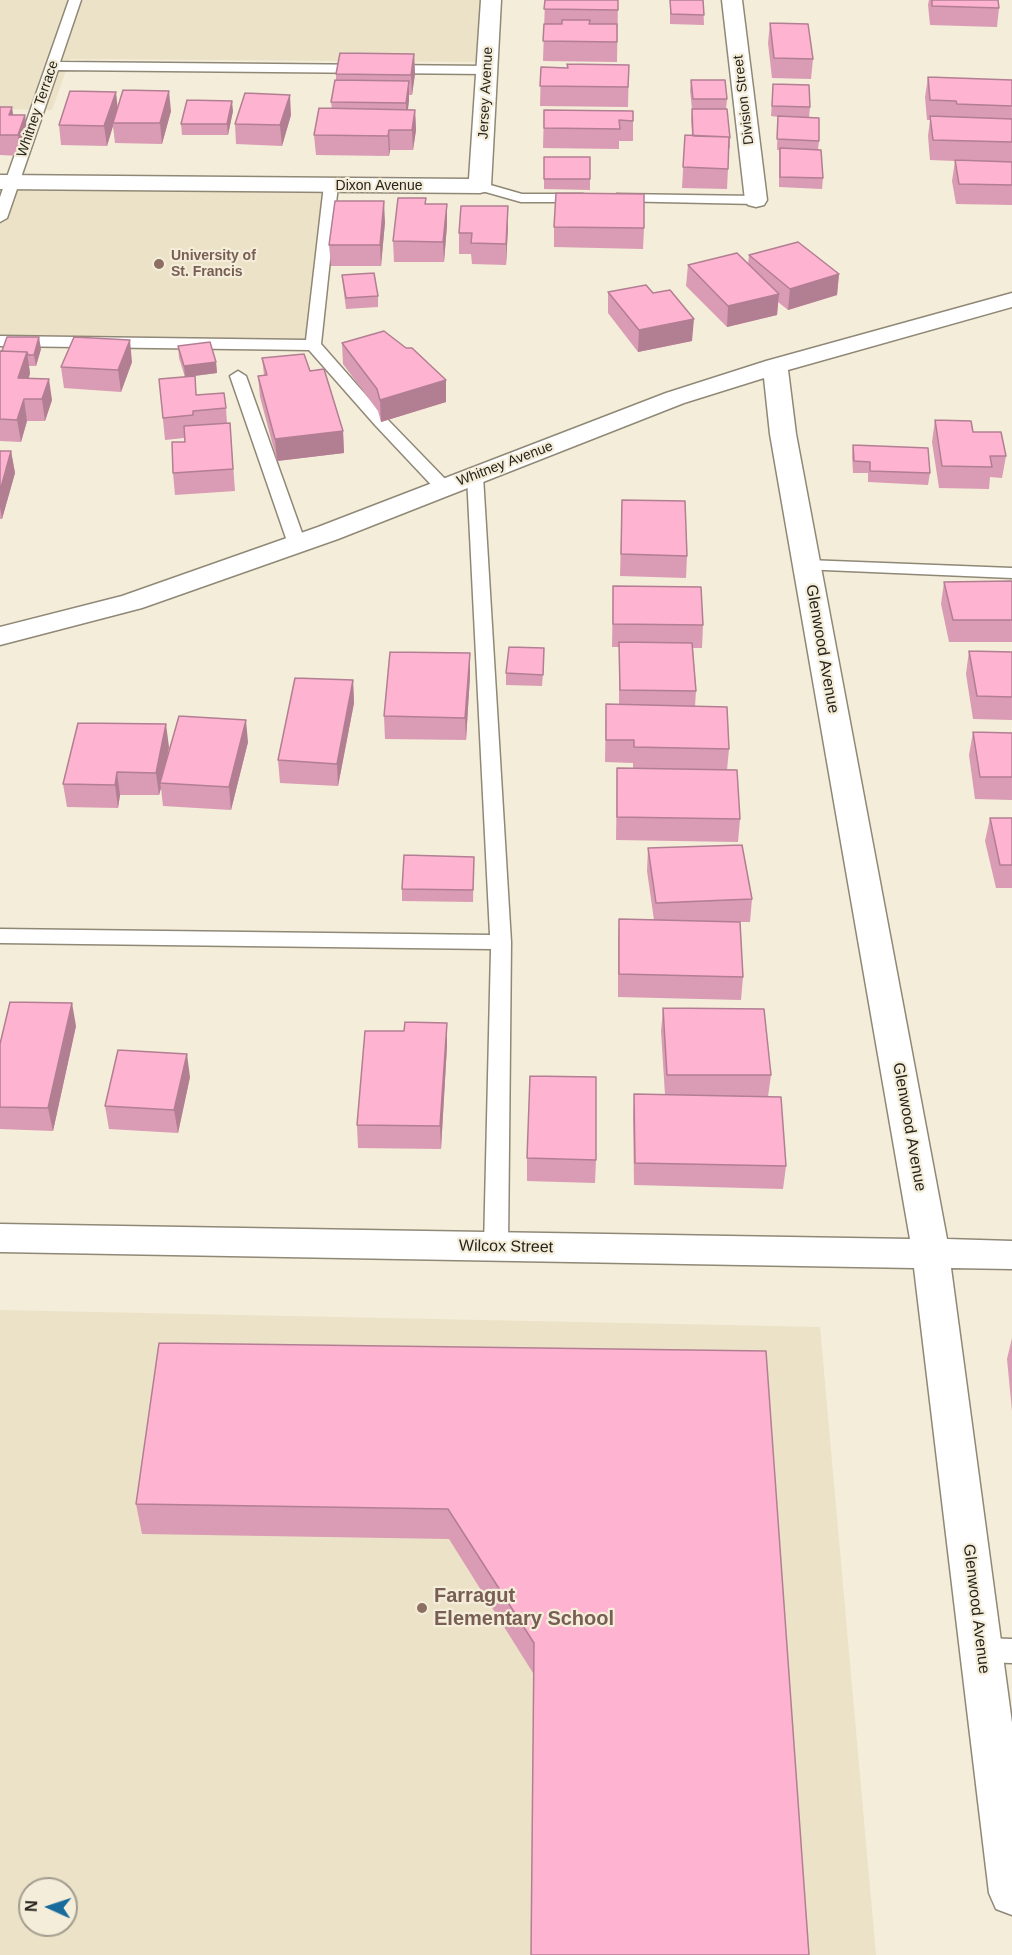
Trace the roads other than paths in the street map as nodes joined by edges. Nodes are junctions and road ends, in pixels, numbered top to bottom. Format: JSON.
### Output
{"nodes":[{"id":1,"x":75,"y":0,"type":"edge"},
{"id":2,"x":491,"y":0,"type":"edge"},
{"id":3,"x":732,"y":0,"type":"edge"},
{"id":4,"x":53,"y":66,"type":"junction"},
{"id":5,"x":488,"y":70,"type":"junction"},
{"id":6,"x":6,"y":182,"type":"edge"},
{"id":7,"x":331,"y":185,"type":"junction"},
{"id":8,"x":480,"y":186,"type":"junction"},
{"id":9,"x":756,"y":200,"type":"joint"},
{"id":10,"x":0,"y":218,"type":"edge"},
{"id":11,"x":1012,"y":300,"type":"edge"},
{"id":12,"x":0,"y":340,"type":"edge"},
{"id":13,"x":313,"y":345,"type":"junction"},
{"id":14,"x":776,"y":366,"type":"junction"},
{"id":15,"x":238,"y":376,"type":"dead end"},
{"id":16,"x":476,"y":476,"type":"junction"},
{"id":17,"x":444,"y":488,"type":"junction"},
{"id":18,"x":297,"y":544,"type":"junction"},
{"id":19,"x":807,"y":565,"type":"junction"},
{"id":20,"x":1012,"y":573,"type":"edge"},
{"id":21,"x":0,"y":636,"type":"edge"},
{"id":22,"x":0,"y":936,"type":"edge"},
{"id":23,"x":501,"y":942,"type":"junction"},
{"id":24,"x":0,"y":1238,"type":"edge"},
{"id":25,"x":496,"y":1247,"type":"junction"},
{"id":26,"x":931,"y":1253,"type":"junction"},
{"id":27,"x":1012,"y":1255,"type":"edge"},
{"id":28,"x":997,"y":1650,"type":"edge"},
{"id":29,"x":1012,"y":1893,"type":"edge"}],
"edges":[{"from":1,"to":4,"type":"lane","name":"Whitney Terrace"},
{"from":2,"to":5,"type":"street","name":"Jersey Avenue"},
{"from":3,"to":9,"type":"street","name":"Division Street"},
{"from":4,"to":5,"type":"lane"},
{"from":4,"to":6,"type":"lane","name":"Whitney Terrace"},
{"from":5,"to":8,"type":"street","name":"Jersey Avenue"},
{"from":6,"to":7,"type":"street","name":"Dixon Avenue"},
{"from":6,"to":10,"type":"lane","name":"Whitney Terrace"},
{"from":7,"to":8,"type":"street","name":"Dixon Avenue"},
{"from":7,"to":13,"type":"lane"},
{"from":8,"to":9,"type":"lane","name":"Dixon Avenue"},
{"from":11,"to":14,"type":"street","name":"Whitney Avenue"},
{"from":12,"to":13,"type":"lane"},
{"from":13,"to":17,"type":"lane"},
{"from":14,"to":16,"type":"street","name":"Whitney Avenue"},
{"from":14,"to":19,"type":"street","name":"Glenwood Avenue"},
{"from":15,"to":18,"type":"lane"},
{"from":16,"to":17,"type":"street","name":"Whitney Avenue"},
{"from":16,"to":23,"type":"lane"},
{"from":17,"to":18,"type":"street","name":"Whitney Avenue"},
{"from":18,"to":21,"type":"street","name":"Whitney Avenue"},
{"from":19,"to":20,"type":"lane"},
{"from":19,"to":26,"type":"street","name":"Glenwood Avenue"},
{"from":22,"to":23,"type":"lane"},
{"from":23,"to":25,"type":"lane"},
{"from":24,"to":25,"type":"street","name":"Wilcox Street"},
{"from":25,"to":26,"type":"street","name":"Wilcox Street"},
{"from":26,"to":27,"type":"street","name":"Wilcox Street"},
{"from":26,"to":28,"type":"street","name":"Glenwood Avenue"},
{"from":28,"to":29,"type":"street","name":"Glenwood Avenue"}]}
